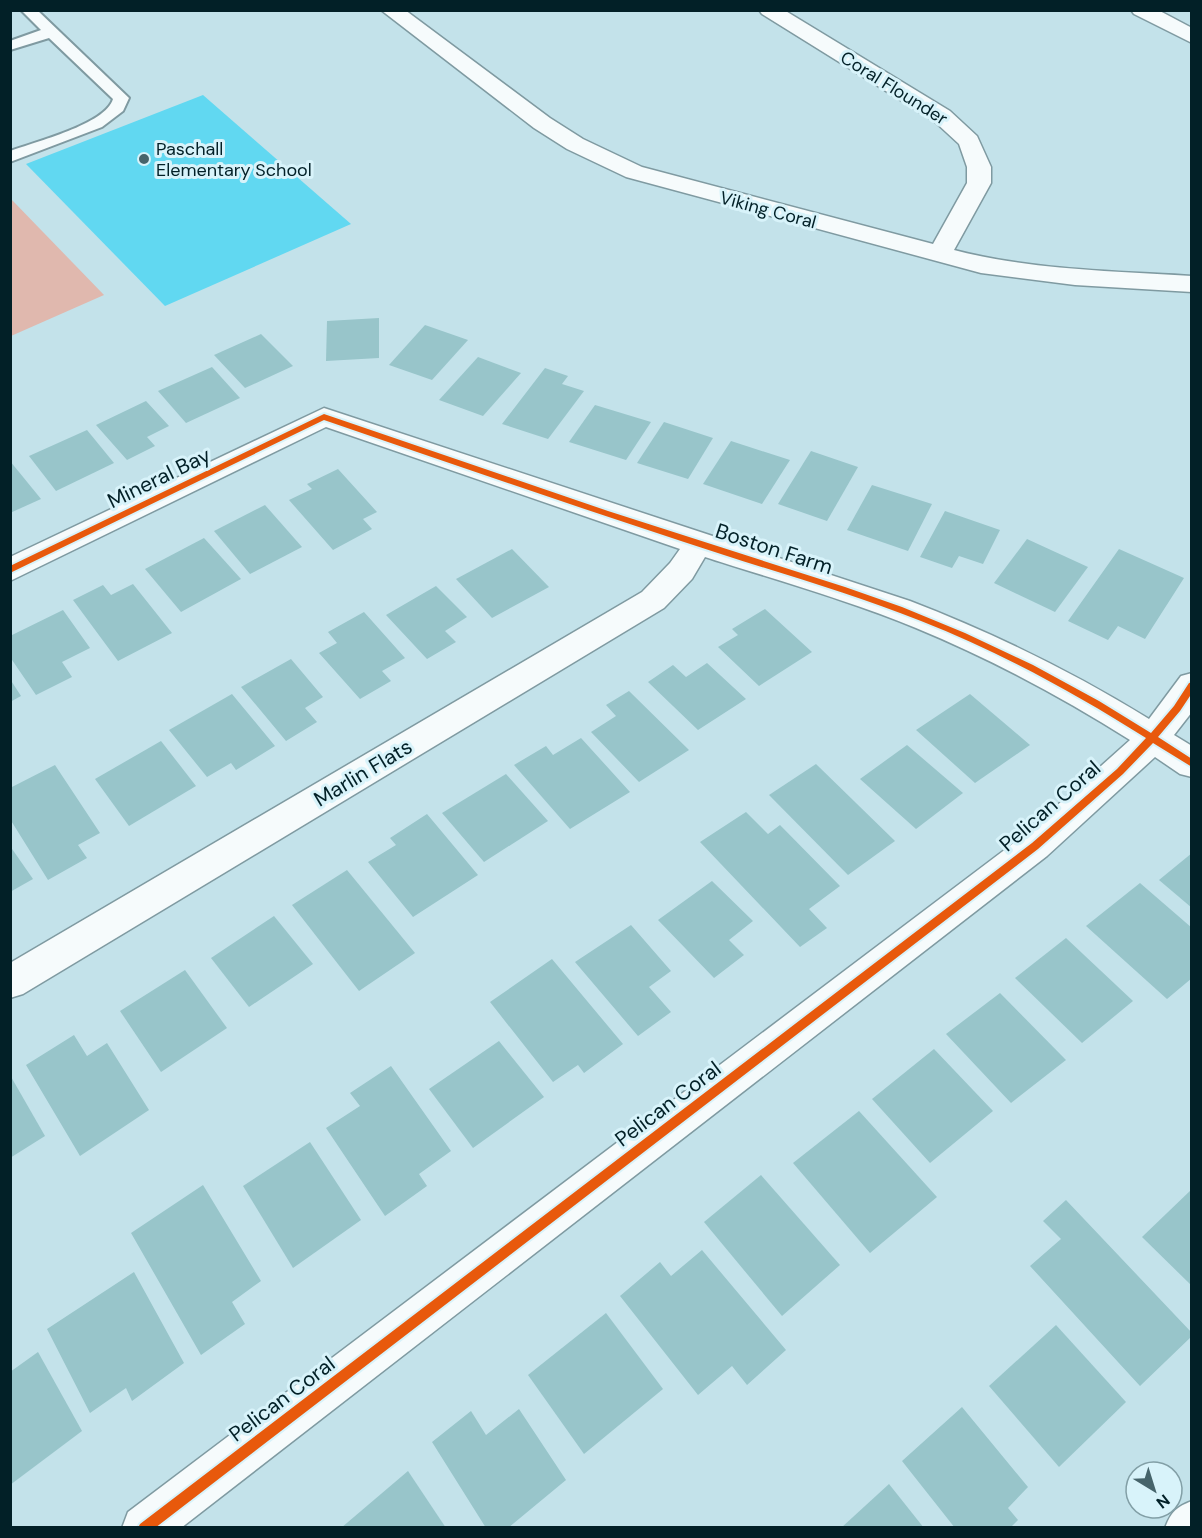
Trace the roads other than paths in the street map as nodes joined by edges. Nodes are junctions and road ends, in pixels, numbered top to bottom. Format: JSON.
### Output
{"nodes":[{"id":1,"x":28,"y":10,"type":"edge"},
{"id":2,"x":391,"y":10,"type":"edge"},
{"id":3,"x":769,"y":10,"type":"edge"},
{"id":4,"x":1141,"y":10,"type":"edge"},
{"id":5,"x":51,"y":32,"type":"junction"},
{"id":6,"x":1191,"y":37,"type":"edge"},
{"id":7,"x":10,"y":46,"type":"edge"},
{"id":8,"x":10,"y":157,"type":"edge"},
{"id":9,"x":939,"y":255,"type":"junction"},
{"id":10,"x":1191,"y":284,"type":"edge"},
{"id":11,"x":324,"y":417,"type":"joint"},
{"id":12,"x":698,"y":544,"type":"junction"},
{"id":13,"x":10,"y":570,"type":"edge"},
{"id":14,"x":1191,"y":685,"type":"edge"},
{"id":15,"x":1152,"y":737,"type":"junction"},
{"id":16,"x":1191,"y":764,"type":"edge"},
{"id":17,"x":10,"y":982,"type":"edge"},
{"id":18,"x":1191,"y":1523,"type":"edge"},
{"id":19,"x":144,"y":1527,"type":"edge"},
{"id":20,"x":1187,"y":1527,"type":"edge"}],
"edges":[{"from":1,"to":5,"type":"lane"},
{"from":2,"to":9,"type":"street","name":"Viking Coral"},
{"from":3,"to":9,"type":"street","name":"Coral Flounder"},
{"from":4,"to":6,"type":"street"},
{"from":5,"to":7,"type":"lane"},
{"from":5,"to":8,"type":"lane"},
{"from":9,"to":10,"type":"street","name":"Viking Coral"},
{"from":11,"to":12,"type":"street","name":"Boston Farm"},
{"from":11,"to":13,"type":"street","name":"Mineral Bay"},
{"from":12,"to":15,"type":"street","name":"Boston Farm"},
{"from":12,"to":17,"type":"street","name":"Marlin Flats"},
{"from":14,"to":15,"type":"street","name":"Pelican Coral"},
{"from":15,"to":16,"type":"street","name":"Boston Farm"},
{"from":15,"to":19,"type":"street","name":"Pelican Coral"},
{"from":18,"to":20,"type":"street"}]}
